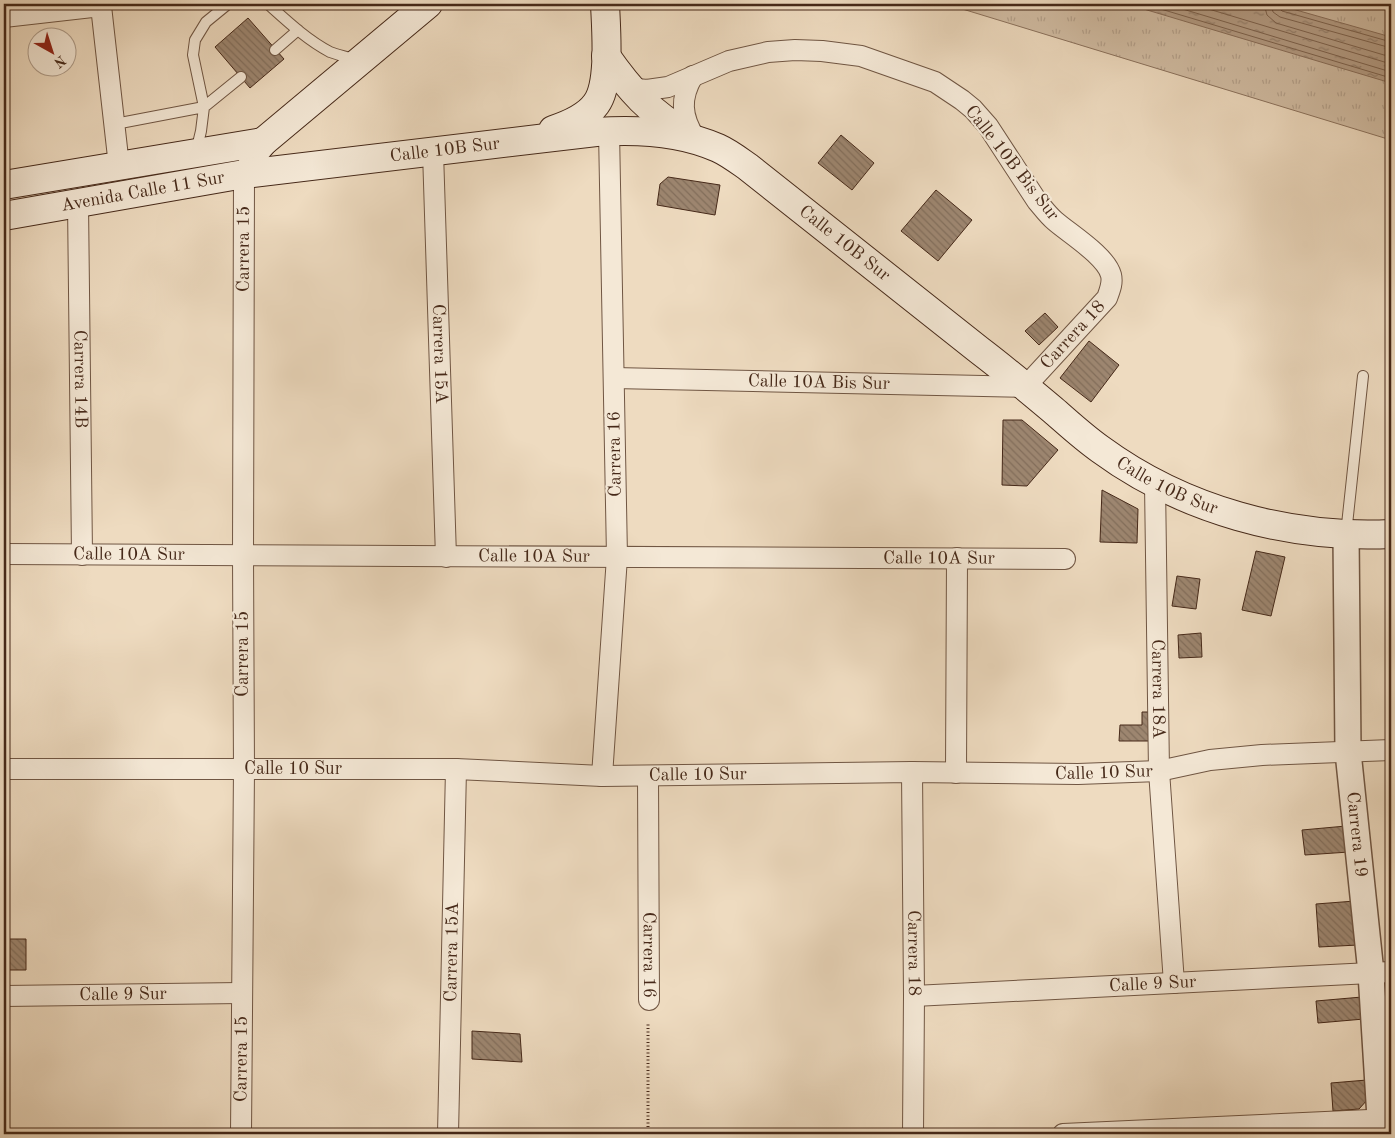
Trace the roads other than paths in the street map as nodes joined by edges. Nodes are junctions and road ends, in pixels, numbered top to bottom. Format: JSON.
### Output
{"nodes":[{"id":1,"x":228,"y":4,"type":"edge"},
{"id":2,"x":268,"y":4,"type":"edge"},
{"id":3,"x":428,"y":4,"type":"edge"},
{"id":4,"x":605,"y":4,"type":"edge"},
{"id":5,"x":4,"y":17,"type":"edge"},
{"id":6,"x":298,"y":30,"type":"junction"},
{"id":7,"x":275,"y":50,"type":"dead end"},
{"id":8,"x":606,"y":56,"type":"junction"},
{"id":9,"x":360,"y":61,"type":"junction"},
{"id":10,"x":693,"y":76,"type":"junction"},
{"id":11,"x":241,"y":78,"type":"dead end"},
{"id":12,"x":627,"y":85,"type":"junction"},
{"id":13,"x":204,"y":107,"type":"junction"},
{"id":14,"x":115,"y":124,"type":"junction"},
{"id":15,"x":609,"y":131,"type":"junction"},
{"id":16,"x":701,"y":141,"type":"junction"},
{"id":17,"x":263,"y":142,"type":"junction"},
{"id":18,"x":517,"y":142,"type":"junction"},
{"id":19,"x":433,"y":152,"type":"junction"},
{"id":20,"x":196,"y":153,"type":"junction"},
{"id":21,"x":119,"y":166,"type":"junction"},
{"id":22,"x":244,"y":174,"type":"junction"},
{"id":23,"x":4,"y":185,"type":"edge"},
{"id":24,"x":78,"y":203,"type":"junction"},
{"id":25,"x":4,"y":216,"type":"edge"},
{"id":26,"x":1112,"y":277,"type":"joint"},
{"id":27,"x":1363,"y":376,"type":"dead end"},
{"id":28,"x":614,"y":378,"type":"junction"},
{"id":29,"x":1025,"y":387,"type":"junction"},
{"id":30,"x":1156,"y":484,"type":"junction"},
{"id":31,"x":1346,"y":534,"type":"junction"},
{"id":32,"x":1391,"y":534,"type":"edge"},
{"id":33,"x":4,"y":554,"type":"edge"},
{"id":34,"x":82,"y":554,"type":"junction"},
{"id":35,"x":243,"y":555,"type":"junction"},
{"id":36,"x":446,"y":556,"type":"junction"},
{"id":37,"x":617,"y":557,"type":"junction"},
{"id":38,"x":957,"y":558,"type":"junction"},
{"id":39,"x":1065,"y":559,"type":"dead end"},
{"id":40,"x":1391,"y":750,"type":"edge"},
{"id":41,"x":1348,"y":752,"type":"junction"},
{"id":42,"x":4,"y":769,"type":"edge"},
{"id":43,"x":244,"y":769,"type":"junction"},
{"id":44,"x":456,"y":769,"type":"junction"},
{"id":45,"x":1159,"y":771,"type":"junction"},
{"id":46,"x":912,"y":772,"type":"junction"},
{"id":47,"x":956,"y":773,"type":"junction"},
{"id":48,"x":602,"y":776,"type":"junction"},
{"id":49,"x":648,"y":776,"type":"junction"},
{"id":50,"x":1381,"y":973,"type":"edge"},
{"id":51,"x":1174,"y":983,"type":"junction"},
{"id":52,"x":241,"y":993,"type":"junction"},
{"id":53,"x":4,"y":996,"type":"edge"},
{"id":54,"x":914,"y":996,"type":"junction"},
{"id":55,"x":649,"y":1000,"type":"road end"},
{"id":56,"x":1384,"y":1124,"type":"edge"},
{"id":57,"x":241,"y":1134,"type":"edge"},
{"id":58,"x":448,"y":1134,"type":"edge"},
{"id":59,"x":913,"y":1134,"type":"edge"},
{"id":60,"x":1063,"y":1134,"type":"edge"}],
"edges":[{"from":1,"to":13,"type":"lane"},
{"from":2,"to":6,"type":"lane"},
{"from":3,"to":9,"type":"main road","name":"Avenida Calle 11 Sur"},
{"from":4,"to":8,"type":"main road"},
{"from":5,"to":14,"type":"street"},
{"from":6,"to":7,"type":"lane"},
{"from":6,"to":9,"type":"lane"},
{"from":8,"to":12,"type":"main road"},
{"from":8,"to":18,"type":"main road"},
{"from":9,"to":17,"type":"main road","name":"Avenida Calle 11 Sur"},
{"from":10,"to":12,"type":"street","name":"Calle 10B Bis Sur"},
{"from":10,"to":16,"type":"street"},
{"from":10,"to":26,"type":"street","name":"Calle 10B Bis Sur"},
{"from":11,"to":13,"type":"lane"},
{"from":12,"to":16,"type":"main road"},
{"from":13,"to":14,"type":"lane"},
{"from":13,"to":20,"type":"lane"},
{"from":14,"to":21,"type":"street"},
{"from":15,"to":16,"type":"main road","name":"Calle 10B Sur"},
{"from":15,"to":18,"type":"main road","name":"Calle 10B Sur"},
{"from":15,"to":28,"type":"street","name":"Carrera 16"},
{"from":16,"to":29,"type":"main road","name":"Calle 10B Sur"},
{"from":17,"to":20,"type":"main road","name":"Avenida Calle 11 Sur"},
{"from":17,"to":22,"type":"main road","name":"Avenida Calle 11 Sur"},
{"from":18,"to":19,"type":"main road","name":"Calle 10B Sur"},
{"from":19,"to":22,"type":"main road","name":"Calle 10B Sur"},
{"from":19,"to":36,"type":"street","name":"Carrera 15A"},
{"from":20,"to":21,"type":"main road","name":"Avenida Calle 11 Sur"},
{"from":21,"to":23,"type":"main road","name":"Avenida Calle 11 Sur"},
{"from":22,"to":24,"type":"main road","name":"Avenida Calle 11 Sur"},
{"from":22,"to":35,"type":"street","name":"Carrera 15"},
{"from":24,"to":25,"type":"main road","name":"Avenida Calle 11 Sur"},
{"from":24,"to":34,"type":"street","name":"Carrera 14B"},
{"from":26,"to":29,"type":"street","name":"Carrera 18"},
{"from":27,"to":31,"type":"lane"},
{"from":28,"to":29,"type":"street","name":"Calle 10A Bis Sur"},
{"from":28,"to":37,"type":"street","name":"Carrera 16"},
{"from":29,"to":30,"type":"main road","name":"Calle 10B Sur"},
{"from":30,"to":31,"type":"main road","name":"Calle 10B Sur"},
{"from":30,"to":45,"type":"street","name":"Carrera 18A"},
{"from":31,"to":32,"type":"main road","name":"Calle 10B Sur"},
{"from":31,"to":41,"type":"street","name":"Carrera 19"},
{"from":33,"to":34,"type":"street","name":"Calle 10A Sur"},
{"from":34,"to":35,"type":"street","name":"Calle 10A Sur"},
{"from":35,"to":36,"type":"street","name":"Calle 10A Sur"},
{"from":35,"to":43,"type":"street","name":"Carrera 15"},
{"from":36,"to":37,"type":"street","name":"Calle 10A Sur"},
{"from":37,"to":38,"type":"street","name":"Calle 10A Sur"},
{"from":37,"to":48,"type":"street","name":"Carrera 16"},
{"from":38,"to":39,"type":"street","name":"Calle 10A Sur"},
{"from":38,"to":47,"type":"street"},
{"from":40,"to":41,"type":"street","name":"Calle 10 Sur"},
{"from":41,"to":45,"type":"street","name":"Calle 10 Sur"},
{"from":41,"to":50,"type":"street","name":"Carrera 19"},
{"from":42,"to":43,"type":"street","name":"Calle 10 Sur"},
{"from":43,"to":44,"type":"street","name":"Calle 10 Sur"},
{"from":43,"to":52,"type":"street","name":"Carrera 15"},
{"from":44,"to":48,"type":"street","name":"Calle 10 Sur"},
{"from":44,"to":58,"type":"street","name":"Carrera 15A"},
{"from":45,"to":47,"type":"street","name":"Calle 10 Sur"},
{"from":45,"to":51,"type":"street","name":"Carrera 18A"},
{"from":46,"to":47,"type":"street","name":"Calle 10 Sur"},
{"from":46,"to":49,"type":"street","name":"Calle 10 Sur"},
{"from":46,"to":54,"type":"street","name":"Carrera 18"},
{"from":48,"to":49,"type":"street","name":"Calle 10 Sur"},
{"from":49,"to":55,"type":"street","name":"Carrera 16"},
{"from":50,"to":51,"type":"street","name":"Calle 9 Sur"},
{"from":50,"to":56,"type":"street","name":"Carrera 19"},
{"from":51,"to":54,"type":"street","name":"Calle 9 Sur"},
{"from":52,"to":53,"type":"street","name":"Calle 9 Sur"},
{"from":52,"to":57,"type":"street","name":"Carrera 15"},
{"from":54,"to":59,"type":"street","name":"Carrera 18"},
{"from":56,"to":60,"type":"street"}]}
